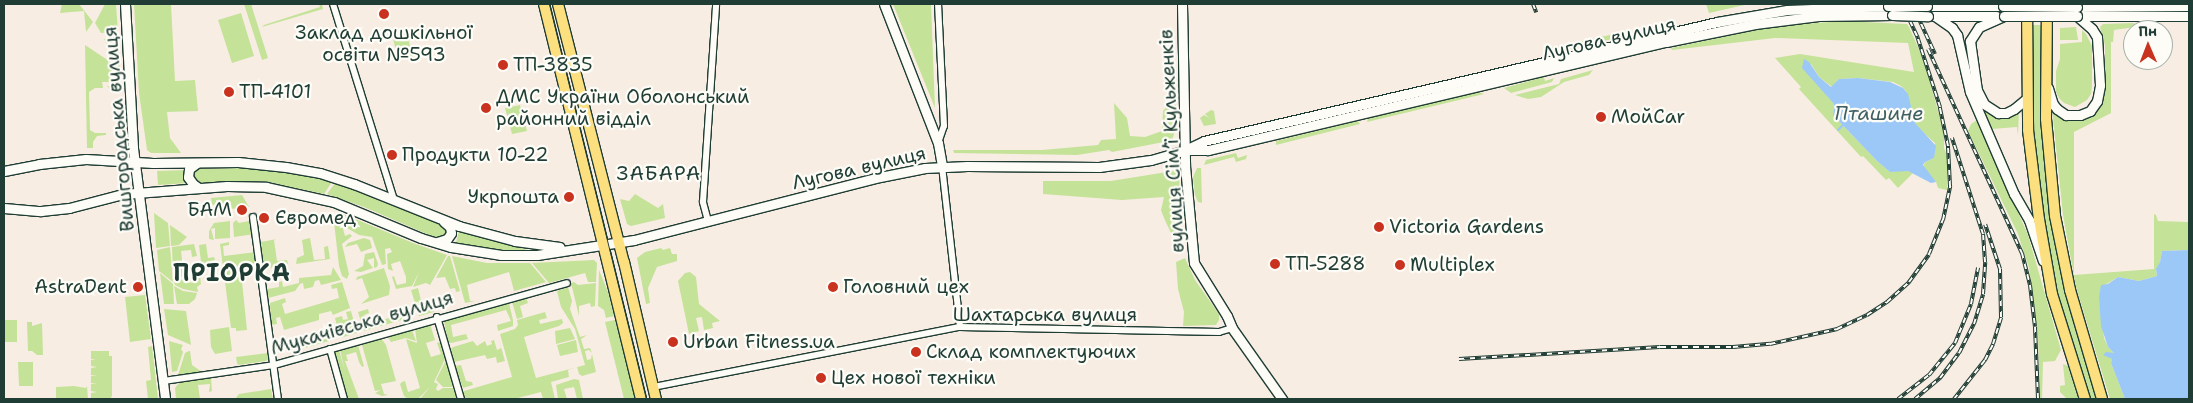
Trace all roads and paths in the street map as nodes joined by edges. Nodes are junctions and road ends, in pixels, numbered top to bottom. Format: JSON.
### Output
{"nodes":[{"id":1,"x":125,"y":4,"type":"edge"},
{"id":2,"x":333,"y":4,"type":"edge"},
{"id":3,"x":544,"y":4,"type":"edge"},
{"id":4,"x":558,"y":4,"type":"edge"},
{"id":5,"x":716,"y":4,"type":"edge"},
{"id":6,"x":884,"y":4,"type":"edge"},
{"id":7,"x":938,"y":4,"type":"edge"},
{"id":8,"x":1182,"y":4,"type":"edge"},
{"id":9,"x":2027,"y":4,"type":"edge"},
{"id":10,"x":2047,"y":4,"type":"edge"},
{"id":11,"x":1933,"y":5,"type":"edge"},
{"id":12,"x":2189,"y":6,"type":"edge"},
{"id":13,"x":2001,"y":9,"type":"edge"},
{"id":14,"x":2080,"y":9,"type":"edge"},
{"id":15,"x":1931,"y":16,"type":"junction"},
{"id":16,"x":2189,"y":16,"type":"edge"},
{"id":17,"x":2046,"y":84,"type":"junction"},
{"id":18,"x":2027,"y":98,"type":"junction"},
{"id":19,"x":938,"y":142,"type":"junction"},
{"id":20,"x":1185,"y":150,"type":"junction"},
{"id":21,"x":134,"y":161,"type":"junction"},
{"id":22,"x":198,"y":163,"type":"junction"},
{"id":23,"x":942,"y":166,"type":"junction"},
{"id":24,"x":4,"y":171,"type":"edge"},
{"id":25,"x":199,"y":188,"type":"junction"},
{"id":26,"x":138,"y":193,"type":"junction"},
{"id":27,"x":394,"y":200,"type":"junction"},
{"id":28,"x":4,"y":208,"type":"edge"},
{"id":29,"x":253,"y":217,"type":"dead end"},
{"id":30,"x":442,"y":220,"type":"junction"},
{"id":31,"x":708,"y":221,"type":"junction"},
{"id":32,"x":434,"y":242,"type":"junction"},
{"id":33,"x":619,"y":242,"type":"junction"},
{"id":34,"x":604,"y":245,"type":"junction"},
{"id":35,"x":570,"y":248,"type":"junction"},
{"id":36,"x":2047,"y":272,"type":"junction"},
{"id":37,"x":567,"y":283,"type":"dead end"},
{"id":38,"x":437,"y":318,"type":"junction"},
{"id":39,"x":960,"y":327,"type":"junction"},
{"id":40,"x":1232,"y":328,"type":"junction"},
{"id":41,"x":330,"y":349,"type":"junction"},
{"id":42,"x":274,"y":365,"type":"junction"},
{"id":43,"x":163,"y":381,"type":"junction"},
{"id":44,"x":653,"y":387,"type":"junction"},
{"id":45,"x":165,"y":399,"type":"edge"},
{"id":46,"x":278,"y":399,"type":"edge"},
{"id":47,"x":344,"y":399,"type":"edge"},
{"id":48,"x":461,"y":399,"type":"edge"},
{"id":49,"x":640,"y":399,"type":"edge"},
{"id":50,"x":656,"y":399,"type":"edge"},
{"id":51,"x":1282,"y":399,"type":"edge"},
{"id":52,"x":2084,"y":399,"type":"edge"},
{"id":53,"x":2102,"y":399,"type":"edge"}],
"edges":[{"from":1,"to":21,"type":"main road","name":"Вишгородська вулиця"},
{"from":2,"to":27,"type":"street"},
{"from":3,"to":34,"type":"main road"},
{"from":4,"to":33,"type":"main road"},
{"from":5,"to":31,"type":"street"},
{"from":6,"to":19,"type":"main road"},
{"from":7,"to":19,"type":"street"},
{"from":8,"to":20,"type":"main road","name":"вулиця Сімʼї Кульженків"},
{"from":9,"to":18,"type":"main road"},
{"from":10,"to":17,"type":"main road"},
{"from":11,"to":13,"type":"main road","name":"Лугова вулиця"},
{"from":11,"to":20,"type":"main road","name":"Лугова вулиця","bridge":true},
{"from":12,"to":14,"type":"main road"},
{"from":13,"to":14,"type":"main road","name":"Лугова вулиця","bridge":true},
{"from":13,"to":15,"type":"main road","name":"Лугова вулиця"},
{"from":13,"to":18,"type":"main road"},
{"from":14,"to":16,"type":"main road"},
{"from":14,"to":17,"type":"main road"},
{"from":15,"to":20,"type":"main road","name":"Лугова вулиця","bridge":true},
{"from":15,"to":36,"type":"main road"},
{"from":17,"to":53,"type":"main road"},
{"from":18,"to":36,"type":"main road"},
{"from":19,"to":23,"type":"main road"},
{"from":20,"to":23,"type":"main road","name":"Лугова вулиця"},
{"from":20,"to":40,"type":"main road","name":"вулиця Сімʼї Кульженків"},
{"from":21,"to":22,"type":"main road"},
{"from":21,"to":24,"type":"main road"},
{"from":21,"to":26,"type":"main road","name":"Вишгородська вулиця"},
{"from":22,"to":25,"type":"main road"},
{"from":22,"to":27,"type":"main road"},
{"from":23,"to":31,"type":"main road","name":"Лугова вулиця"},
{"from":23,"to":39,"type":"street"},
{"from":25,"to":26,"type":"main road"},
{"from":25,"to":32,"type":"main road"},
{"from":26,"to":28,"type":"main road"},
{"from":26,"to":43,"type":"main road","name":"Вишгородська вулиця"},
{"from":27,"to":30,"type":"main road"},
{"from":29,"to":42,"type":"street"},
{"from":30,"to":32,"type":"main road"},
{"from":30,"to":35,"type":"main road"},
{"from":31,"to":33,"type":"main road","name":"Лугова вулиця"},
{"from":32,"to":35,"type":"main road"},
{"from":33,"to":34,"type":"main road","name":"Лугова вулиця"},
{"from":33,"to":44,"type":"main road"},
{"from":34,"to":35,"type":"main road","name":"Лугова вулиця"},
{"from":34,"to":49,"type":"main road"},
{"from":36,"to":52,"type":"main road"},
{"from":37,"to":38,"type":"street","name":"Мукачівська вулиця"},
{"from":38,"to":41,"type":"street","name":"Мукачівська вулиця"},
{"from":38,"to":48,"type":"street"},
{"from":39,"to":40,"type":"street","name":"Шахтарська вулиця"},
{"from":39,"to":44,"type":"street","name":"Шахтарська вулиця"},
{"from":40,"to":51,"type":"main road","name":"вулиця Сімʼї Кульженків"},
{"from":41,"to":42,"type":"street","name":"Мукачівська вулиця"},
{"from":41,"to":47,"type":"street"},
{"from":42,"to":43,"type":"street","name":"Мукачівська вулиця"},
{"from":42,"to":46,"type":"street"},
{"from":43,"to":45,"type":"main road","name":"Вишгородська вулиця"},
{"from":44,"to":50,"type":"main road"}]}
